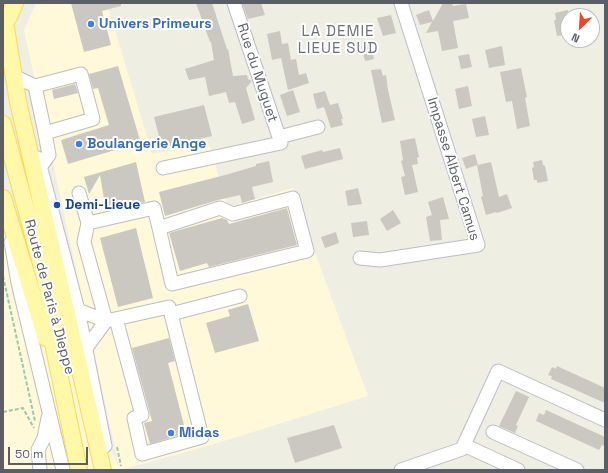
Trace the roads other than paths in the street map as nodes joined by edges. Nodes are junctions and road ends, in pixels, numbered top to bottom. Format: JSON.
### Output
{"nodes":[{"id":1,"x":15,"y":3,"type":"edge"},
{"id":2,"x":234,"y":3,"type":"edge"},
{"id":3,"x":401,"y":3,"type":"edge"},
{"id":4,"x":4,"y":23,"type":"edge"},
{"id":5,"x":14,"y":76,"type":"junction"},
{"id":6,"x":35,"y":86,"type":"junction"},
{"id":7,"x":18,"y":102,"type":"junction"},
{"id":8,"x":3,"y":124,"type":"edge"},
{"id":9,"x":318,"y":127,"type":"dead end"},
{"id":10,"x":45,"y":133,"type":"junction"},
{"id":11,"x":280,"y":140,"type":"junction"},
{"id":12,"x":3,"y":147,"type":"edge"},
{"id":13,"x":41,"y":166,"type":"junction"},
{"id":14,"x":163,"y":168,"type":"dead end"},
{"id":15,"x":80,"y":193,"type":"dead end"},
{"id":16,"x":3,"y":198,"type":"edge"},
{"id":17,"x":88,"y":223,"type":"junction"},
{"id":18,"x":159,"y":228,"type":"junction"},
{"id":19,"x":360,"y":258,"type":"dead end"},
{"id":20,"x":240,"y":296,"type":"dead end"},
{"id":21,"x":78,"y":310,"type":"junction"},
{"id":22,"x":171,"y":314,"type":"junction"},
{"id":23,"x":111,"y":320,"type":"junction"},
{"id":24,"x":70,"y":328,"type":"junction"},
{"id":25,"x":86,"y":348,"type":"junction"},
{"id":26,"x":65,"y":356,"type":"junction"},
{"id":27,"x":60,"y":382,"type":"junction"},
{"id":28,"x":49,"y":414,"type":"junction"},
{"id":29,"x":605,"y":420,"type":"edge"},
{"id":30,"x":493,"y":432,"type":"dead end"},
{"id":31,"x":464,"y":445,"type":"junction"},
{"id":32,"x":560,"y":466,"type":"edge"},
{"id":33,"x":105,"y":469,"type":"edge"},
{"id":34,"x":40,"y":470,"type":"edge"},
{"id":35,"x":63,"y":470,"type":"edge"},
{"id":36,"x":79,"y":470,"type":"edge"},
{"id":37,"x":401,"y":470,"type":"edge"},
{"id":38,"x":518,"y":470,"type":"edge"},
{"id":39,"x":577,"y":470,"type":"edge"}],
"edges":[{"from":1,"to":4,"type":"main road"},
{"from":2,"to":11,"type":"street","name":"Rue du Muguet"},
{"from":3,"to":19,"type":"street","name":"Impasse Albert Camus"},
{"from":4,"to":5,"type":"main road"},
{"from":5,"to":6,"type":"street"},
{"from":5,"to":7,"type":"main road"},
{"from":6,"to":10,"type":"street"},
{"from":6,"to":10,"type":"street"},
{"from":7,"to":13,"type":"street"},
{"from":7,"to":24,"type":"main road"},
{"from":8,"to":26,"type":"main road","name":"Route de Paris à Dieppe"},
{"from":9,"to":11,"type":"street"},
{"from":10,"to":13,"type":"street"},
{"from":11,"to":14,"type":"street"},
{"from":12,"to":27,"type":"main road","name":"Route de Paris à Dieppe"},
{"from":13,"to":21,"type":"street"},
{"from":15,"to":17,"type":"street"},
{"from":16,"to":27,"type":"main road"},
{"from":16,"to":28,"type":"street"},
{"from":17,"to":18,"type":"street"},
{"from":17,"to":23,"type":"street"},
{"from":18,"to":18,"type":"street"},
{"from":20,"to":22,"type":"street"},
{"from":21,"to":23,"type":"street"},
{"from":21,"to":25,"type":"street"},
{"from":22,"to":23,"type":"street"},
{"from":22,"to":23,"type":"street"},
{"from":23,"to":25,"type":"street"},
{"from":24,"to":26,"type":"street"},
{"from":24,"to":33,"type":"main road"},
{"from":25,"to":33,"type":"street"},
{"from":26,"to":33,"type":"main road","name":"Route de Paris à Dieppe"},
{"from":27,"to":36,"type":"main road","name":"Route de Paris à Dieppe"},
{"from":28,"to":34,"type":"street"},
{"from":28,"to":35,"type":"street"},
{"from":29,"to":31,"type":"street"},
{"from":30,"to":32,"type":"street"},
{"from":31,"to":37,"type":"street"},
{"from":31,"to":38,"type":"street"},
{"from":32,"to":39,"type":"street"}]}
